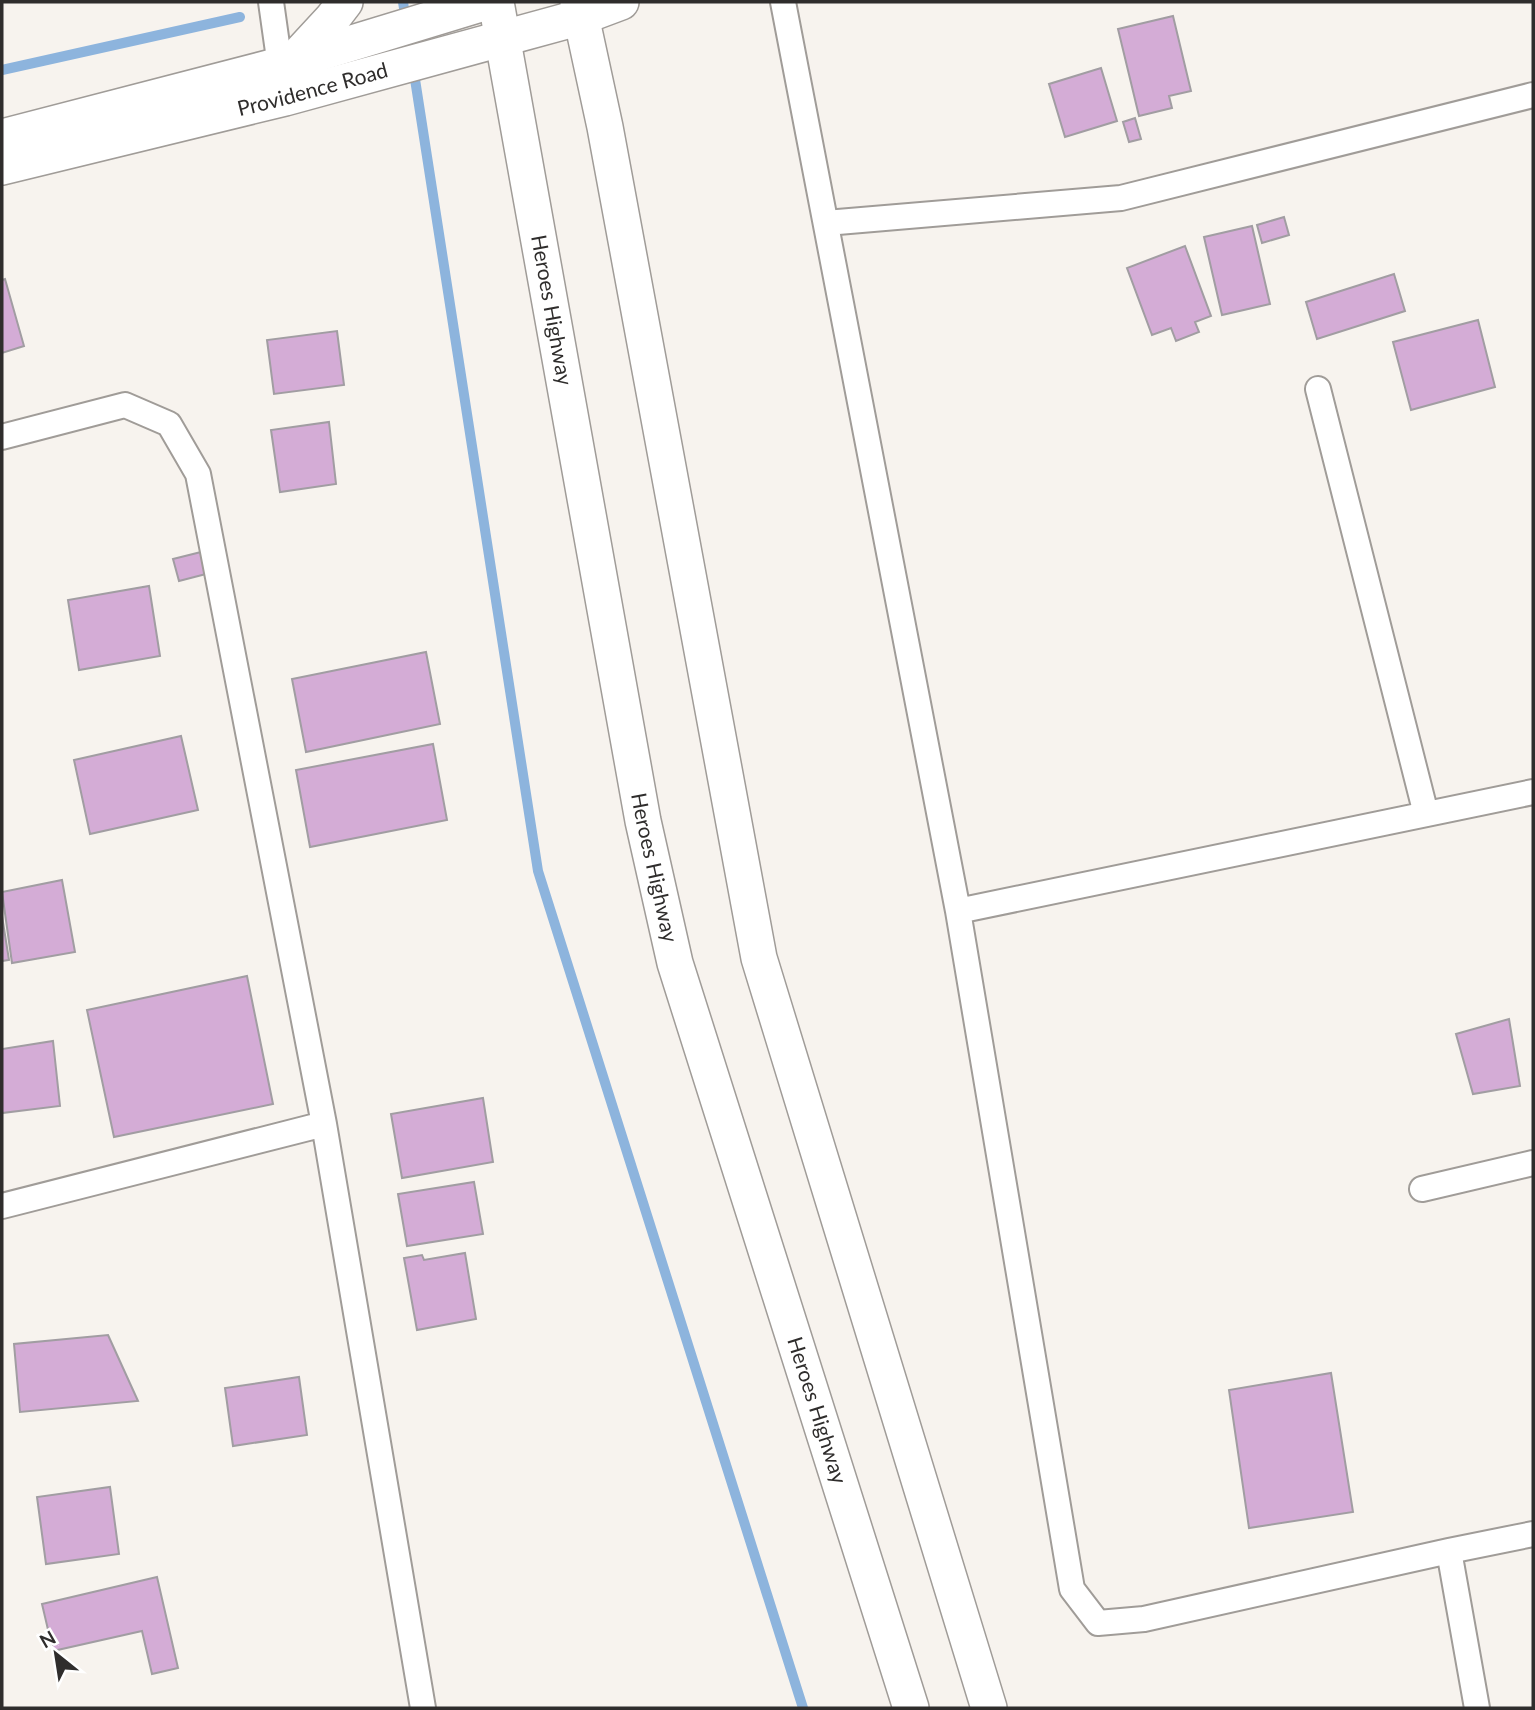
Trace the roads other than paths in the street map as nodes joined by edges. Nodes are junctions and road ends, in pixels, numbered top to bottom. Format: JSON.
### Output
{"nodes":[{"id":1,"x":271,"y":2,"type":"edge"},
{"id":2,"x":345,"y":2,"type":"edge"},
{"id":3,"x":487,"y":2,"type":"edge"},
{"id":4,"x":496,"y":2,"type":"edge"},
{"id":5,"x":621,"y":2,"type":"edge"},
{"id":6,"x":782,"y":2,"type":"edge"},
{"id":7,"x":580,"y":9,"type":"edge"},
{"id":8,"x":503,"y":38,"type":"junction"},
{"id":9,"x":286,"y":75,"type":"junction"},
{"id":10,"x":1533,"y":95,"type":"edge"},
{"id":11,"x":2,"y":136,"type":"edge"},
{"id":12,"x":2,"y":167,"type":"edge"},
{"id":13,"x":826,"y":223,"type":"junction"},
{"id":14,"x":1318,"y":389,"type":"dead end"},
{"id":15,"x":2,"y":437,"type":"edge"},
{"id":16,"x":1533,"y":792,"type":"edge"},
{"id":17,"x":1426,"y":814,"type":"junction"},
{"id":18,"x":958,"y":911,"type":"junction"},
{"id":19,"x":324,"y":1124,"type":"junction"},
{"id":20,"x":1533,"y":1163,"type":"edge"},
{"id":21,"x":1422,"y":1189,"type":"dead end"},
{"id":22,"x":2,"y":1206,"type":"edge"},
{"id":23,"x":1533,"y":1534,"type":"edge"},
{"id":24,"x":1449,"y":1551,"type":"junction"},
{"id":25,"x":423,"y":1708,"type":"edge"},
{"id":26,"x":911,"y":1708,"type":"edge"},
{"id":27,"x":989,"y":1708,"type":"edge"},
{"id":28,"x":1477,"y":1708,"type":"edge"}],
"edges":[{"from":1,"to":9,"type":"street"},
{"from":2,"to":9,"type":"main road"},
{"from":3,"to":9,"type":"main road","name":"Providence Road"},
{"from":4,"to":8,"type":"main road","name":"Heroes Highway"},
{"from":5,"to":7,"type":"main road","name":"Providence Road"},
{"from":6,"to":13,"type":"street"},
{"from":7,"to":8,"type":"main road","name":"Providence Road"},
{"from":7,"to":27,"type":"main road"},
{"from":8,"to":9,"type":"main road","name":"Providence Road"},
{"from":8,"to":26,"type":"main road","name":"Heroes Highway"},
{"from":9,"to":11,"type":"main road","name":"Providence Road"},
{"from":9,"to":12,"type":"main road","name":"Providence Road"},
{"from":10,"to":13,"type":"street"},
{"from":13,"to":18,"type":"street"},
{"from":14,"to":17,"type":"street"},
{"from":15,"to":19,"type":"street"},
{"from":16,"to":17,"type":"street"},
{"from":17,"to":18,"type":"street"},
{"from":18,"to":24,"type":"street"},
{"from":19,"to":22,"type":"street"},
{"from":19,"to":25,"type":"street"},
{"from":20,"to":21,"type":"street"},
{"from":23,"to":24,"type":"street"},
{"from":24,"to":28,"type":"street"}]}
